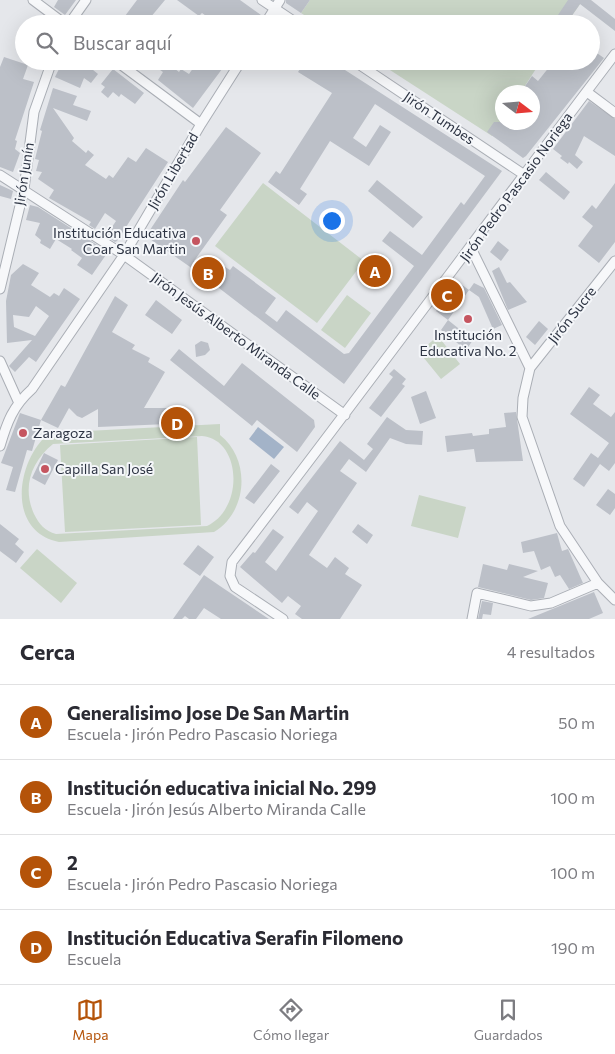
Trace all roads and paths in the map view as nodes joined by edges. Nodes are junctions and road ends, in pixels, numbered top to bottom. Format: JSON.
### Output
{"nodes":[{"id":1,"x":33,"y":0,"type":"edge"},
{"id":2,"x":86,"y":0,"type":"edge"},
{"id":3,"x":262,"y":0,"type":"edge"},
{"id":4,"x":278,"y":4,"type":"edge"},
{"id":5,"x":54,"y":15,"type":"edge"},
{"id":6,"x":75,"y":15,"type":"edge"},
{"id":7,"x":271,"y":15,"type":"edge"},
{"id":8,"x":289,"y":15,"type":"edge"},
{"id":9,"x":615,"y":54,"type":"edge"},
{"id":10,"x":49,"y":70,"type":"edge"},
{"id":11,"x":128,"y":70,"type":"edge"},
{"id":12,"x":235,"y":70,"type":"edge"},
{"id":13,"x":367,"y":70,"type":"edge"},
{"id":14,"x":587,"y":92,"type":"junction"},
{"id":15,"x":615,"y":113,"type":"edge"},
{"id":16,"x":201,"y":124,"type":"junction"},
{"id":17,"x":523,"y":174,"type":"junction"},
{"id":18,"x":0,"y":175,"type":"edge"},
{"id":19,"x":24,"y":189,"type":"junction"},
{"id":20,"x":471,"y":248,"type":"junction"},
{"id":21,"x":124,"y":255,"type":"junction"},
{"id":22,"x":615,"y":261,"type":"edge"},
{"id":23,"x":0,"y":289,"type":"edge"},
{"id":24,"x":0,"y":360,"type":"edge"},
{"id":25,"x":530,"y":368,"type":"junction"},
{"id":26,"x":18,"y":401,"type":"junction"},
{"id":27,"x":345,"y":415,"type":"junction"},
{"id":28,"x":0,"y":446,"type":"edge"},
{"id":29,"x":598,"y":583,"type":"junction"},
{"id":30,"x":615,"y":600,"type":"edge"},
{"id":31,"x":283,"y":619,"type":"edge"},
{"id":32,"x":472,"y":619,"type":"edge"}],
"edges":[{"from":1,"to":5,"type":"street"},
{"from":2,"to":6,"type":"street"},
{"from":3,"to":4,"type":"street"},
{"from":4,"to":7,"type":"street"},
{"from":4,"to":8,"type":"street"},
{"from":9,"to":14,"type":"street","name":"Jirón Pedro Pascasio Noriega"},
{"from":10,"to":19,"type":"street","name":"Jirón Junín"},
{"from":11,"to":16,"type":"street"},
{"from":12,"to":16,"type":"street","name":"Jirón Libertad"},
{"from":13,"to":17,"type":"street","name":"Jirón Tumbes"},
{"from":14,"to":15,"type":"street"},
{"from":14,"to":17,"type":"street","name":"Jirón Pedro Pascasio Noriega"},
{"from":16,"to":21,"type":"street","name":"Jirón Libertad"},
{"from":17,"to":20,"type":"street","name":"Jirón Pedro Pascasio Noriega"},
{"from":18,"to":19,"type":"street","name":"Jirón Jesús Alberto Miranda Calle"},
{"from":19,"to":21,"type":"street","name":"Jirón Jesús Alberto Miranda Calle"},
{"from":19,"to":23,"type":"street","name":"Jirón Junín"},
{"from":20,"to":25,"type":"street"},
{"from":20,"to":27,"type":"street","name":"Jirón Pedro Pascasio Noriega"},
{"from":21,"to":26,"type":"street","name":"Jirón Libertad"},
{"from":21,"to":27,"type":"street","name":"Jirón Jesús Alberto Miranda Calle"},
{"from":22,"to":25,"type":"street","name":"Jirón Sucre"},
{"from":24,"to":26,"type":"street"},
{"from":25,"to":29,"type":"street"},
{"from":26,"to":28,"type":"street","name":"Jirón Libertad"},
{"from":27,"to":31,"type":"street","name":"Jirón Pedro Pascasio Noriega"},
{"from":29,"to":30,"type":"street"},
{"from":29,"to":32,"type":"street"}]}
